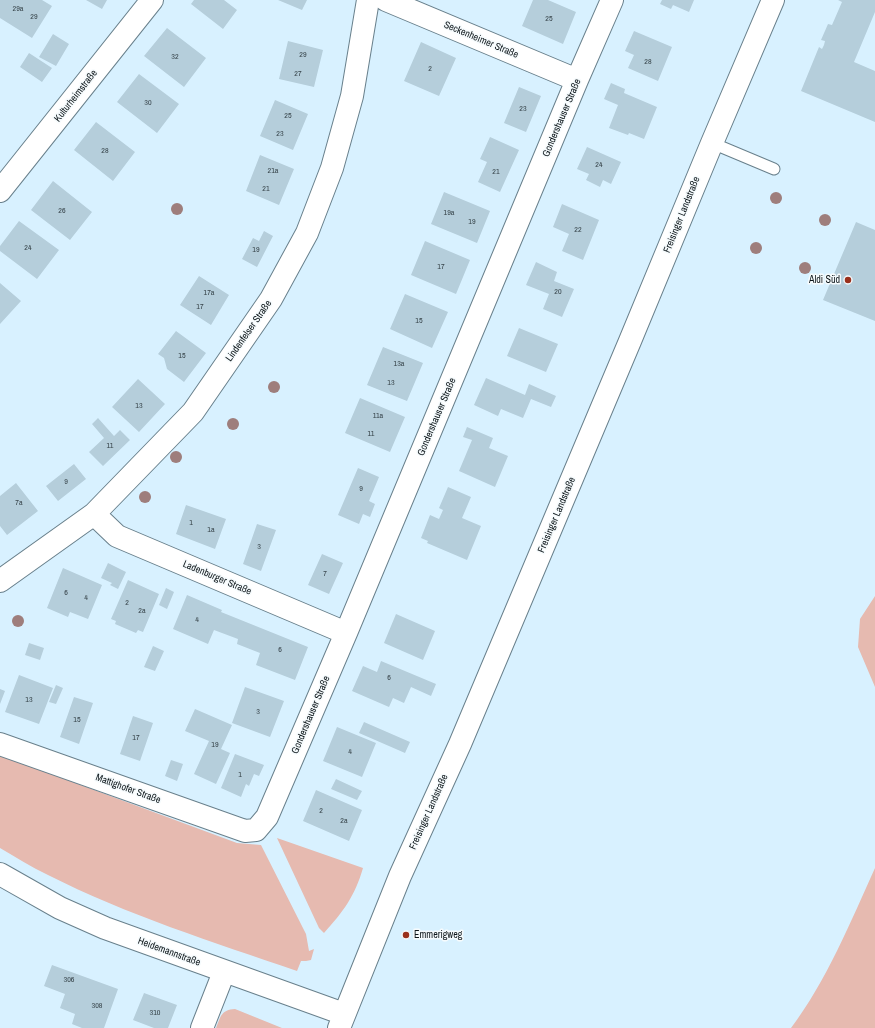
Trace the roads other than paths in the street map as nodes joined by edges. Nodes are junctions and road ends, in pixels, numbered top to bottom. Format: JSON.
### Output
{"nodes":[{"id":1,"x":152,"y":0,"type":"edge"},
{"id":2,"x":368,"y":0,"type":"edge"},
{"id":3,"x":386,"y":0,"type":"edge"},
{"id":4,"x":612,"y":0,"type":"edge"},
{"id":5,"x":773,"y":0,"type":"edge"},
{"id":6,"x":577,"y":80,"type":"junction"},
{"id":7,"x":712,"y":143,"type":"junction"},
{"id":8,"x":774,"y":169,"type":"dead end"},
{"id":9,"x":0,"y":191,"type":"edge"},
{"id":10,"x":94,"y":514,"type":"junction"},
{"id":11,"x":0,"y":581,"type":"edge"},
{"id":12,"x":346,"y":633,"type":"junction"},
{"id":13,"x":0,"y":744,"type":"edge"},
{"id":14,"x":256,"y":830,"type":"joint"},
{"id":15,"x":0,"y":874,"type":"edge"},
{"id":16,"x":224,"y":972,"type":"junction"},
{"id":17,"x":342,"y":1021,"type":"edge"},
{"id":18,"x":202,"y":1028,"type":"edge"}],
"edges":[{"from":1,"to":9,"type":"street","name":"Kulturheimstraße"},
{"from":2,"to":10,"type":"street","name":"Lindenfelser Straße"},
{"from":3,"to":6,"type":"street","name":"Seckenheimer Straße"},
{"from":4,"to":6,"type":"street","name":"Gondershauser Straße"},
{"from":5,"to":7,"type":"street","name":"Freisinger Landstraße"},
{"from":6,"to":12,"type":"street","name":"Gondershauser Straße"},
{"from":7,"to":8,"type":"lane"},
{"from":7,"to":17,"type":"street","name":"Freisinger Landstraße"},
{"from":10,"to":11,"type":"street","name":"Lindenfelser Straße"},
{"from":10,"to":12,"type":"street","name":"Ladenburger Straße"},
{"from":12,"to":14,"type":"street","name":"Gondershauser Straße"},
{"from":13,"to":14,"type":"street","name":"Mattighofer Straße"},
{"from":15,"to":16,"type":"street","name":"Heidemannstraße"},
{"from":16,"to":17,"type":"street","name":"Heidemannstraße"},
{"from":16,"to":18,"type":"street"}]}
